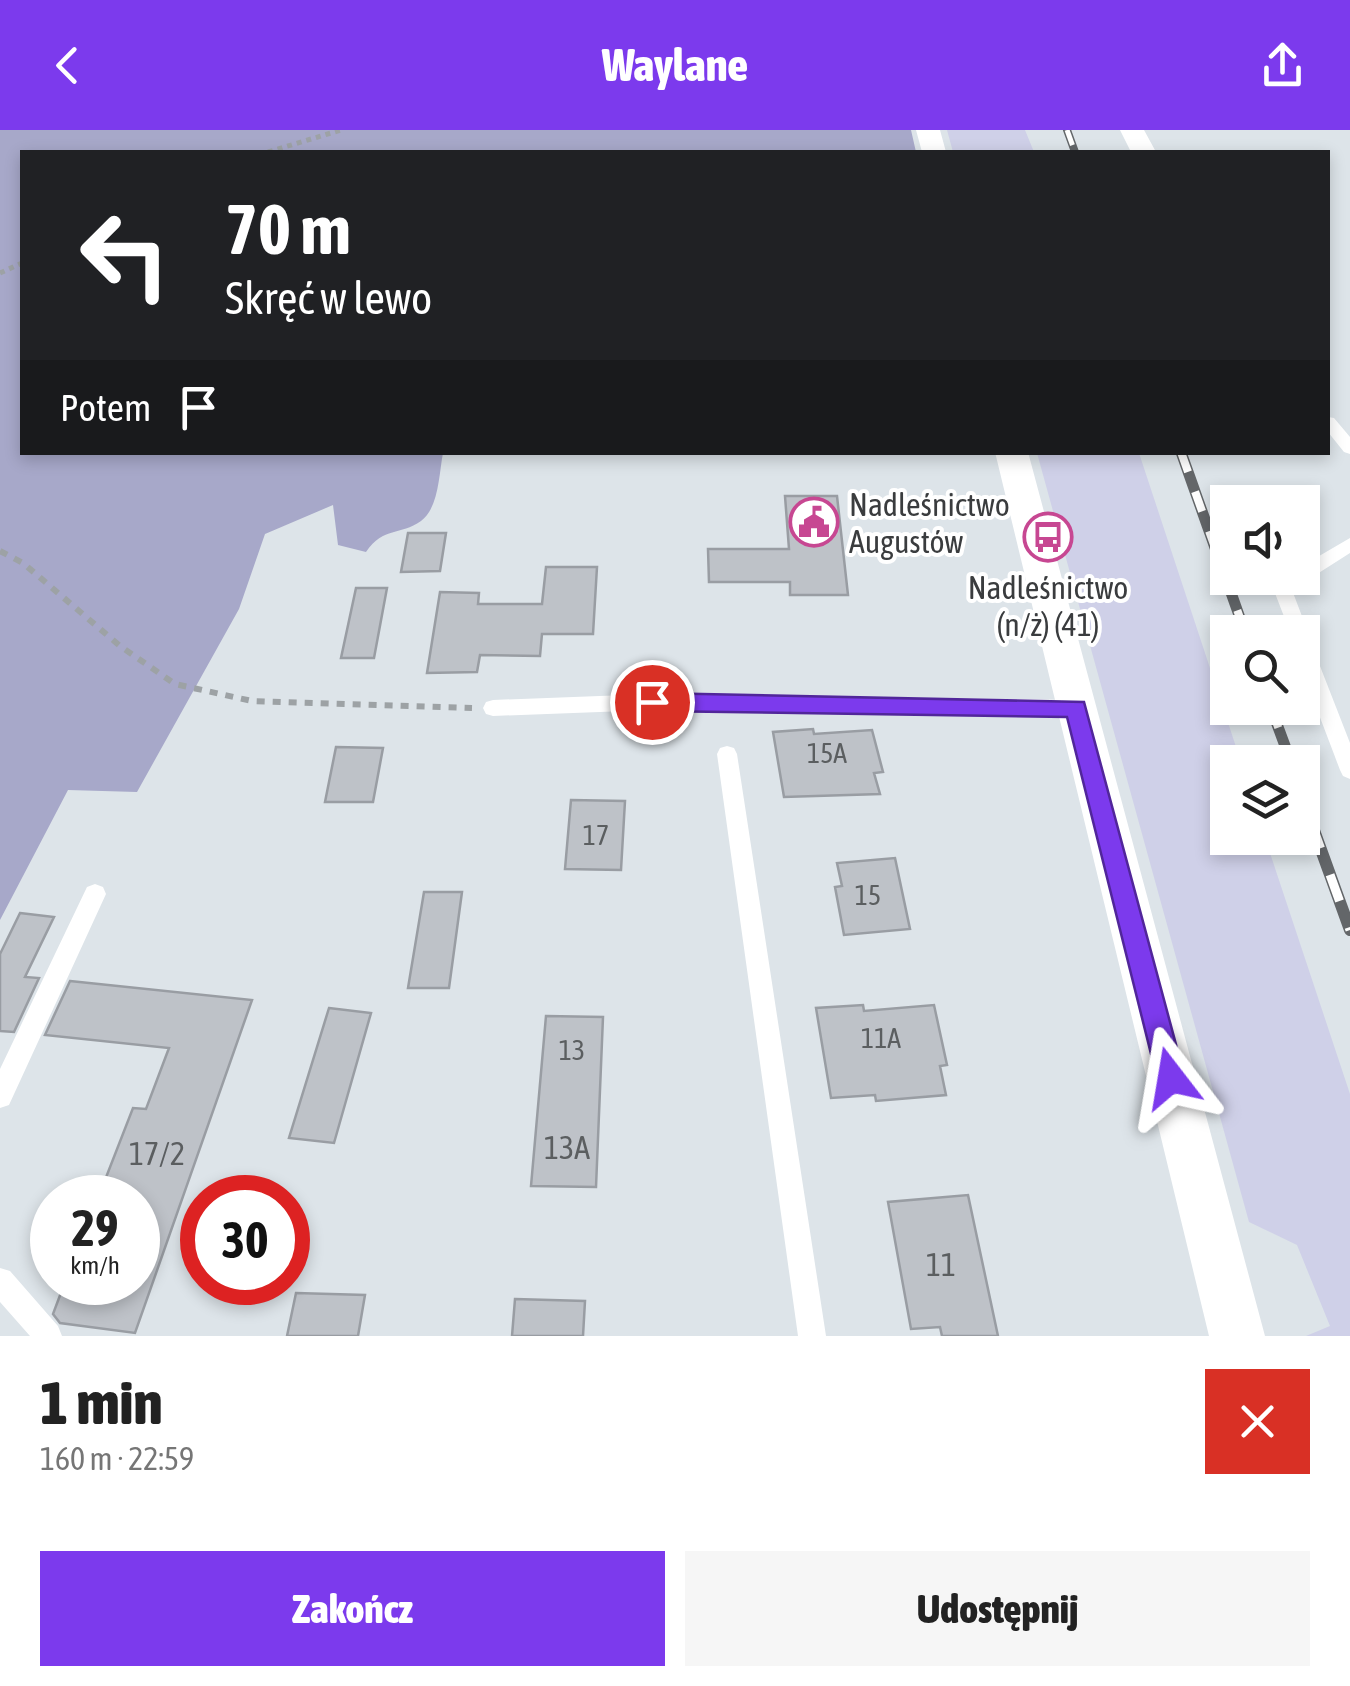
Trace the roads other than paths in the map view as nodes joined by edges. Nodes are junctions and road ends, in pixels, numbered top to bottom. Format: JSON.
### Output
{"nodes":[{"id":1,"x":1330,"y":424,"type":"edge"},
{"id":2,"x":1350,"y":448,"type":"edge"},
{"id":3,"x":1012,"y":455,"type":"edge"},
{"id":4,"x":1350,"y":544,"type":"edge"},
{"id":5,"x":1320,"y":563,"type":"edge"},
{"id":6,"x":1320,"y":691,"type":"edge"},
{"id":7,"x":493,"y":708,"type":"road end"},
{"id":8,"x":1076,"y":708,"type":"junction"},
{"id":9,"x":727,"y":754,"type":"dead end"},
{"id":10,"x":1350,"y":770,"type":"edge"},
{"id":11,"x":95,"y":894,"type":"dead end"},
{"id":12,"x":0,"y":1096,"type":"edge"},
{"id":13,"x":0,"y":1280,"type":"edge"},
{"id":14,"x":48,"y":1336,"type":"edge"},
{"id":15,"x":812,"y":1336,"type":"edge"},
{"id":16,"x":1237,"y":1336,"type":"edge"}],
"edges":[{"from":1,"to":2,"type":"lane"},
{"from":3,"to":8,"type":"street"},
{"from":4,"to":5,"type":"lane"},
{"from":6,"to":10,"type":"lane"},
{"from":7,"to":8,"type":"lane"},
{"from":8,"to":16,"type":"street"},
{"from":9,"to":15,"type":"lane"},
{"from":11,"to":12,"type":"lane"},
{"from":13,"to":14,"type":"lane"}]}
